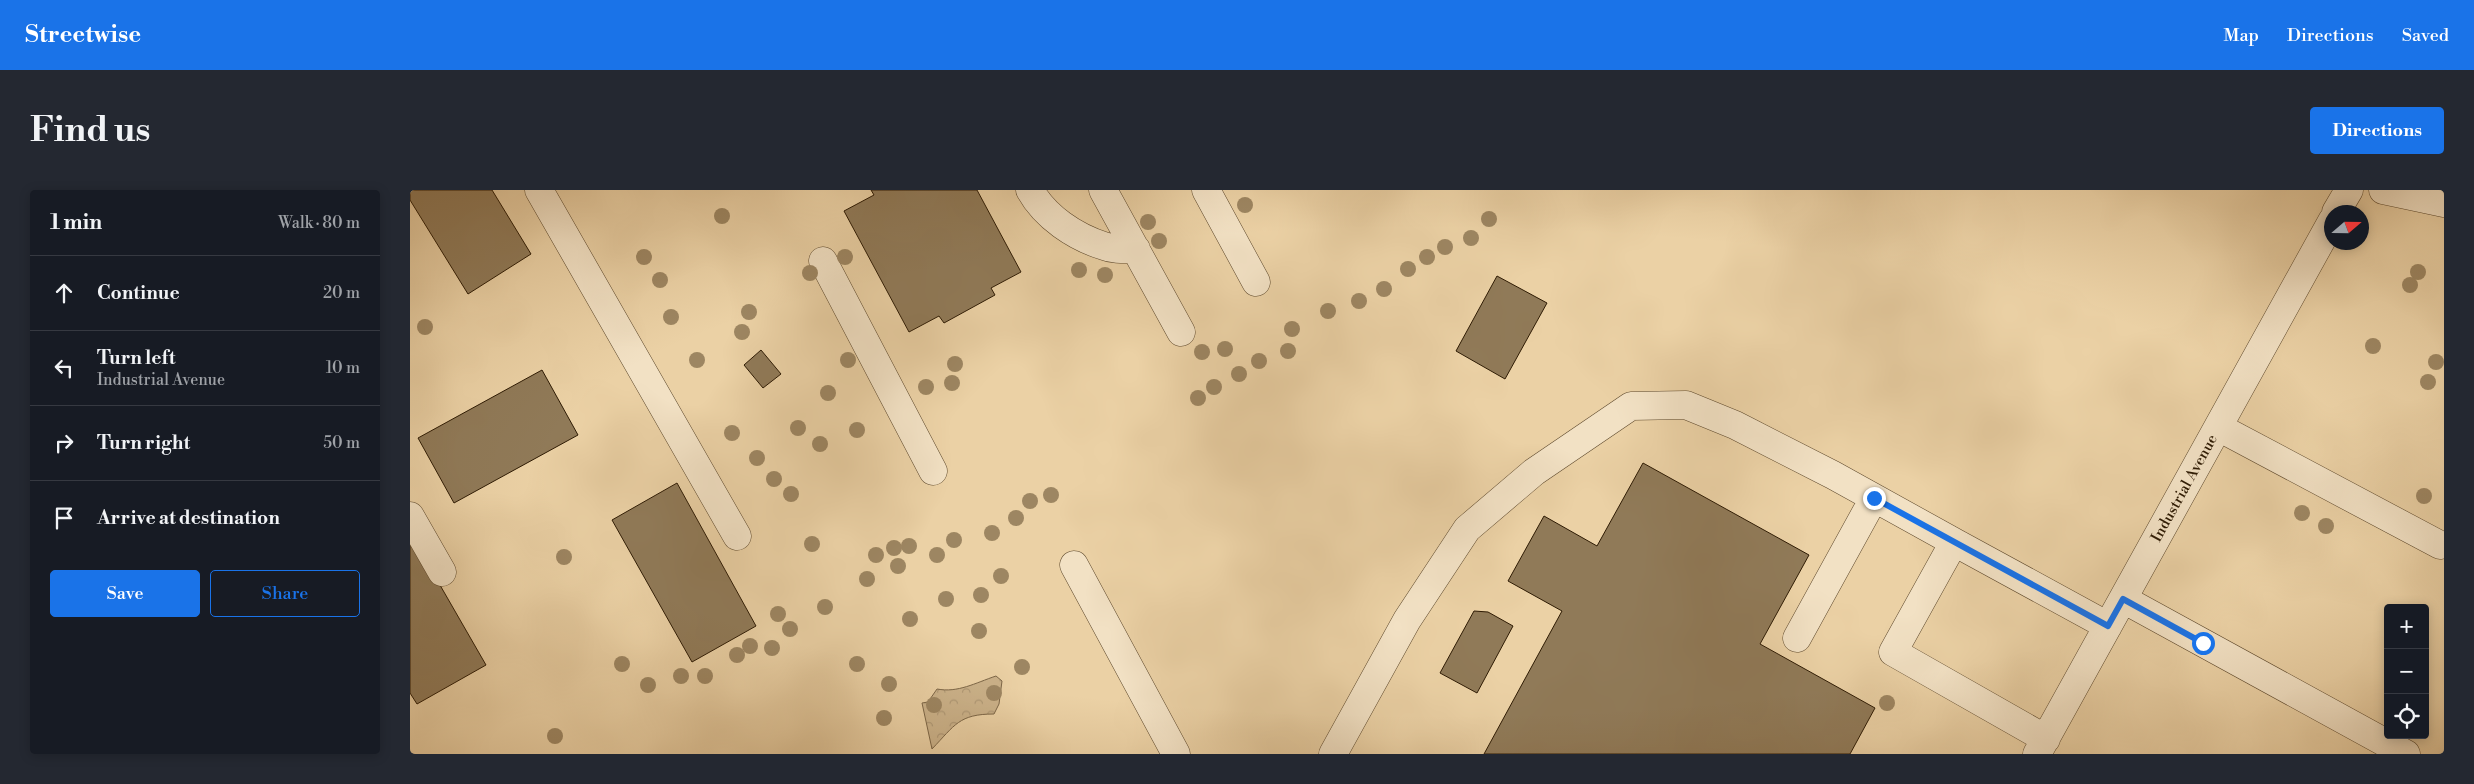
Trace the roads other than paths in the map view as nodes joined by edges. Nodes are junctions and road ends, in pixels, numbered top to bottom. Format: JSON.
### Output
{"nodes":[{"id":1,"x":539,"y":190,"type":"edge"},
{"id":2,"x":1030,"y":190,"type":"edge"},
{"id":3,"x":1103,"y":190,"type":"edge"},
{"id":4,"x":1206,"y":190,"type":"edge"},
{"id":5,"x":2349,"y":190,"type":"edge"},
{"id":6,"x":2383,"y":190,"type":"edge"},
{"id":7,"x":2444,"y":203,"type":"edge"},
{"id":8,"x":2340,"y":205,"type":"edge"},
{"id":9,"x":2324,"y":235,"type":"edge"},
{"id":10,"x":1136,"y":249,"type":"junction"},
{"id":11,"x":823,"y":261,"type":"dead end"},
{"id":12,"x":1256,"y":282,"type":"dead end"},
{"id":13,"x":1181,"y":332,"type":"dead end"},
{"id":14,"x":2218,"y":427,"type":"junction"},
{"id":15,"x":933,"y":471,"type":"dead end"},
{"id":16,"x":1874,"y":498,"type":"junction"},
{"id":17,"x":410,"y":516,"type":"edge"},
{"id":18,"x":737,"y":536,"type":"dead end"},
{"id":19,"x":1954,"y":542,"type":"junction"},
{"id":20,"x":2440,"y":545,"type":"dead end"},
{"id":21,"x":1074,"y":565,"type":"dead end"},
{"id":22,"x":442,"y":572,"type":"dead end"},
{"id":23,"x":2123,"y":599,"type":"junction"},
{"id":24,"x":2108,"y":626,"type":"junction"},
{"id":25,"x":1797,"y":638,"type":"dead end"},
{"id":26,"x":2041,"y":746,"type":"edge"},
{"id":27,"x":1176,"y":754,"type":"edge"},
{"id":28,"x":1333,"y":754,"type":"edge"},
{"id":29,"x":2406,"y":754,"type":"edge"}],
"edges":[{"from":1,"to":18,"type":"street"},
{"from":2,"to":10,"type":"street"},
{"from":3,"to":10,"type":"street"},
{"from":4,"to":12,"type":"street"},
{"from":5,"to":8,"type":"street"},
{"from":6,"to":7,"type":"street"},
{"from":9,"to":14,"type":"street","name":"Industrial Avenue"},
{"from":10,"to":13,"type":"street"},
{"from":11,"to":15,"type":"street"},
{"from":14,"to":20,"type":"street"},
{"from":14,"to":23,"type":"street","name":"Industrial Avenue"},
{"from":16,"to":19,"type":"street"},
{"from":16,"to":25,"type":"street"},
{"from":16,"to":28,"type":"street"},
{"from":17,"to":22,"type":"street"},
{"from":19,"to":24,"type":"street"},
{"from":19,"to":26,"type":"street"},
{"from":21,"to":27,"type":"street"},
{"from":23,"to":24,"type":"street","name":"Industrial Avenue"},
{"from":23,"to":29,"type":"street"},
{"from":24,"to":26,"type":"street","name":"Industrial Avenue"}]}
